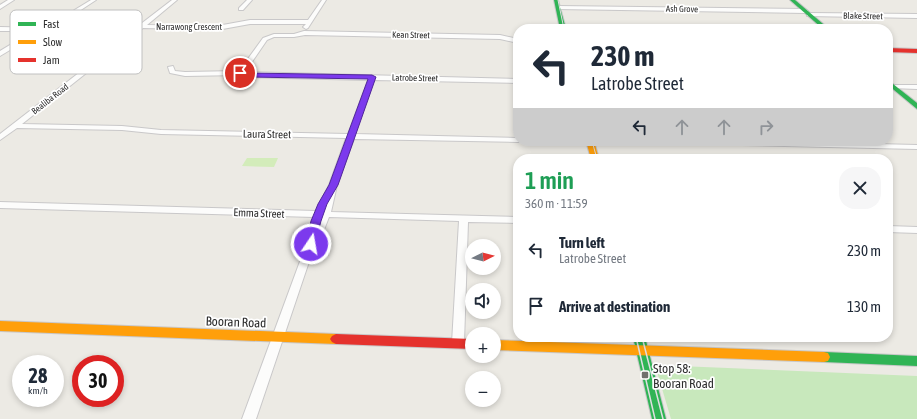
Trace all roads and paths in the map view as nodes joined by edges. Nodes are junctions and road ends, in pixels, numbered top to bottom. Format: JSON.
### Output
{"nodes":[{"id":1,"x":12,"y":0,"type":"edge"},
{"id":2,"x":94,"y":0,"type":"edge"},
{"id":3,"x":175,"y":0,"type":"edge"},
{"id":4,"x":250,"y":0,"type":"edge"},
{"id":5,"x":324,"y":0,"type":"edge"},
{"id":6,"x":792,"y":0,"type":"edge"},
{"id":7,"x":557,"y":4,"type":"edge"},
{"id":8,"x":0,"y":6,"type":"edge"},
{"id":9,"x":241,"y":9,"type":"dead end"},
{"id":10,"x":78,"y":10,"type":"edge"},
{"id":11,"x":807,"y":13,"type":"junction"},
{"id":12,"x":917,"y":16,"type":"edge"},
{"id":13,"x":308,"y":22,"type":"junction"},
{"id":14,"x":562,"y":24,"type":"edge"},
{"id":15,"x":820,"y":24,"type":"edge"},
{"id":16,"x":142,"y":26,"type":"joint"},
{"id":17,"x":304,"y":33,"type":"junction"},
{"id":18,"x":513,"y":40,"type":"edge"},
{"id":19,"x":10,"y":48,"type":"edge"},
{"id":20,"x":893,"y":50,"type":"edge"},
{"id":21,"x":917,"y":51,"type":"edge"},
{"id":22,"x":0,"y":54,"type":"edge"},
{"id":23,"x":171,"y":67,"type":"dead end"},
{"id":24,"x":240,"y":73,"type":"junction"},
{"id":25,"x":81,"y":74,"type":"edge"},
{"id":26,"x":372,"y":77,"type":"junction"},
{"id":27,"x":513,"y":81,"type":"edge"},
{"id":28,"x":893,"y":84,"type":"edge"},
{"id":29,"x":893,"y":87,"type":"edge"},
{"id":30,"x":917,"y":87,"type":"edge"},
{"id":31,"x":917,"y":107,"type":"edge"},
{"id":32,"x":16,"y":126,"type":"junction"},
{"id":33,"x":351,"y":136,"type":"junction"},
{"id":34,"x":0,"y":138,"type":"edge"},
{"id":35,"x":513,"y":140,"type":"edge"},
{"id":36,"x":873,"y":146,"type":"edge"},
{"id":37,"x":917,"y":147,"type":"edge"},
{"id":38,"x":0,"y":205,"type":"edge"},
{"id":39,"x":322,"y":215,"type":"junction"},
{"id":40,"x":464,"y":219,"type":"junction"},
{"id":41,"x":513,"y":220,"type":"edge"},
{"id":42,"x":893,"y":229,"type":"edge"},
{"id":43,"x":917,"y":230,"type":"edge"},
{"id":44,"x":0,"y":326,"type":"edge"},
{"id":45,"x":278,"y":336,"type":"junction"},
{"id":46,"x":640,"y":342,"type":"edge"},
{"id":47,"x":458,"y":343,"type":"junction"},
{"id":48,"x":465,"y":344,"type":"edge"},
{"id":49,"x":501,"y":345,"type":"edge"},
{"id":50,"x":642,"y":351,"type":"junction"},
{"id":51,"x":917,"y":361,"type":"edge"},
{"id":52,"x":249,"y":419,"type":"edge"},
{"id":53,"x":659,"y":419,"type":"edge"}],
"edges":[{"from":1,"to":8,"type":"street"},
{"from":2,"to":10,"type":"street"},
{"from":3,"to":16,"type":"street","name":"Bealiba Road"},
{"from":4,"to":9,"type":"street"},
{"from":5,"to":13,"type":"street"},
{"from":6,"to":11,"type":"street"},
{"from":7,"to":11,"type":"street","name":"Ash Grove"},
{"from":7,"to":14,"type":"street"},
{"from":11,"to":12,"type":"street","name":"Blake Street"},
{"from":11,"to":15,"type":"street"},
{"from":13,"to":16,"type":"street","name":"Narrawong Crescent"},
{"from":13,"to":17,"type":"street"},
{"from":17,"to":18,"type":"street","name":"Kean Street"},
{"from":17,"to":24,"type":"street","name":"Kean Street"},
{"from":19,"to":22,"type":"street"},
{"from":20,"to":21,"type":"street"},
{"from":23,"to":24,"type":"street","name":"Latrobe Street"},
{"from":24,"to":26,"type":"street","name":"Latrobe Street"},
{"from":25,"to":32,"type":"street","name":"Bealiba Road"},
{"from":26,"to":27,"type":"street","name":"Latrobe Street"},
{"from":26,"to":33,"type":"street"},
{"from":28,"to":30,"type":"street"},
{"from":29,"to":31,"type":"street"},
{"from":32,"to":33,"type":"street","name":"Laura Street"},
{"from":32,"to":34,"type":"street","name":"Bealiba Road"},
{"from":33,"to":35,"type":"street","name":"Laura Street"},
{"from":33,"to":39,"type":"street"},
{"from":36,"to":37,"type":"street"},
{"from":38,"to":39,"type":"street","name":"Emma Street"},
{"from":39,"to":40,"type":"street","name":"Emma Street"},
{"from":39,"to":45,"type":"street"},
{"from":40,"to":41,"type":"street","name":"Emma Street"},
{"from":40,"to":47,"type":"street"},
{"from":42,"to":43,"type":"street"},
{"from":44,"to":45,"type":"street","name":"Booran Road"},
{"from":45,"to":47,"type":"street","name":"Booran Road"},
{"from":45,"to":52,"type":"street"},
{"from":46,"to":50,"type":"street"},
{"from":47,"to":48,"type":"street","name":"Booran Road"},
{"from":49,"to":50,"type":"street"},
{"from":50,"to":51,"type":"street"},
{"from":50,"to":53,"type":"street"}]}
